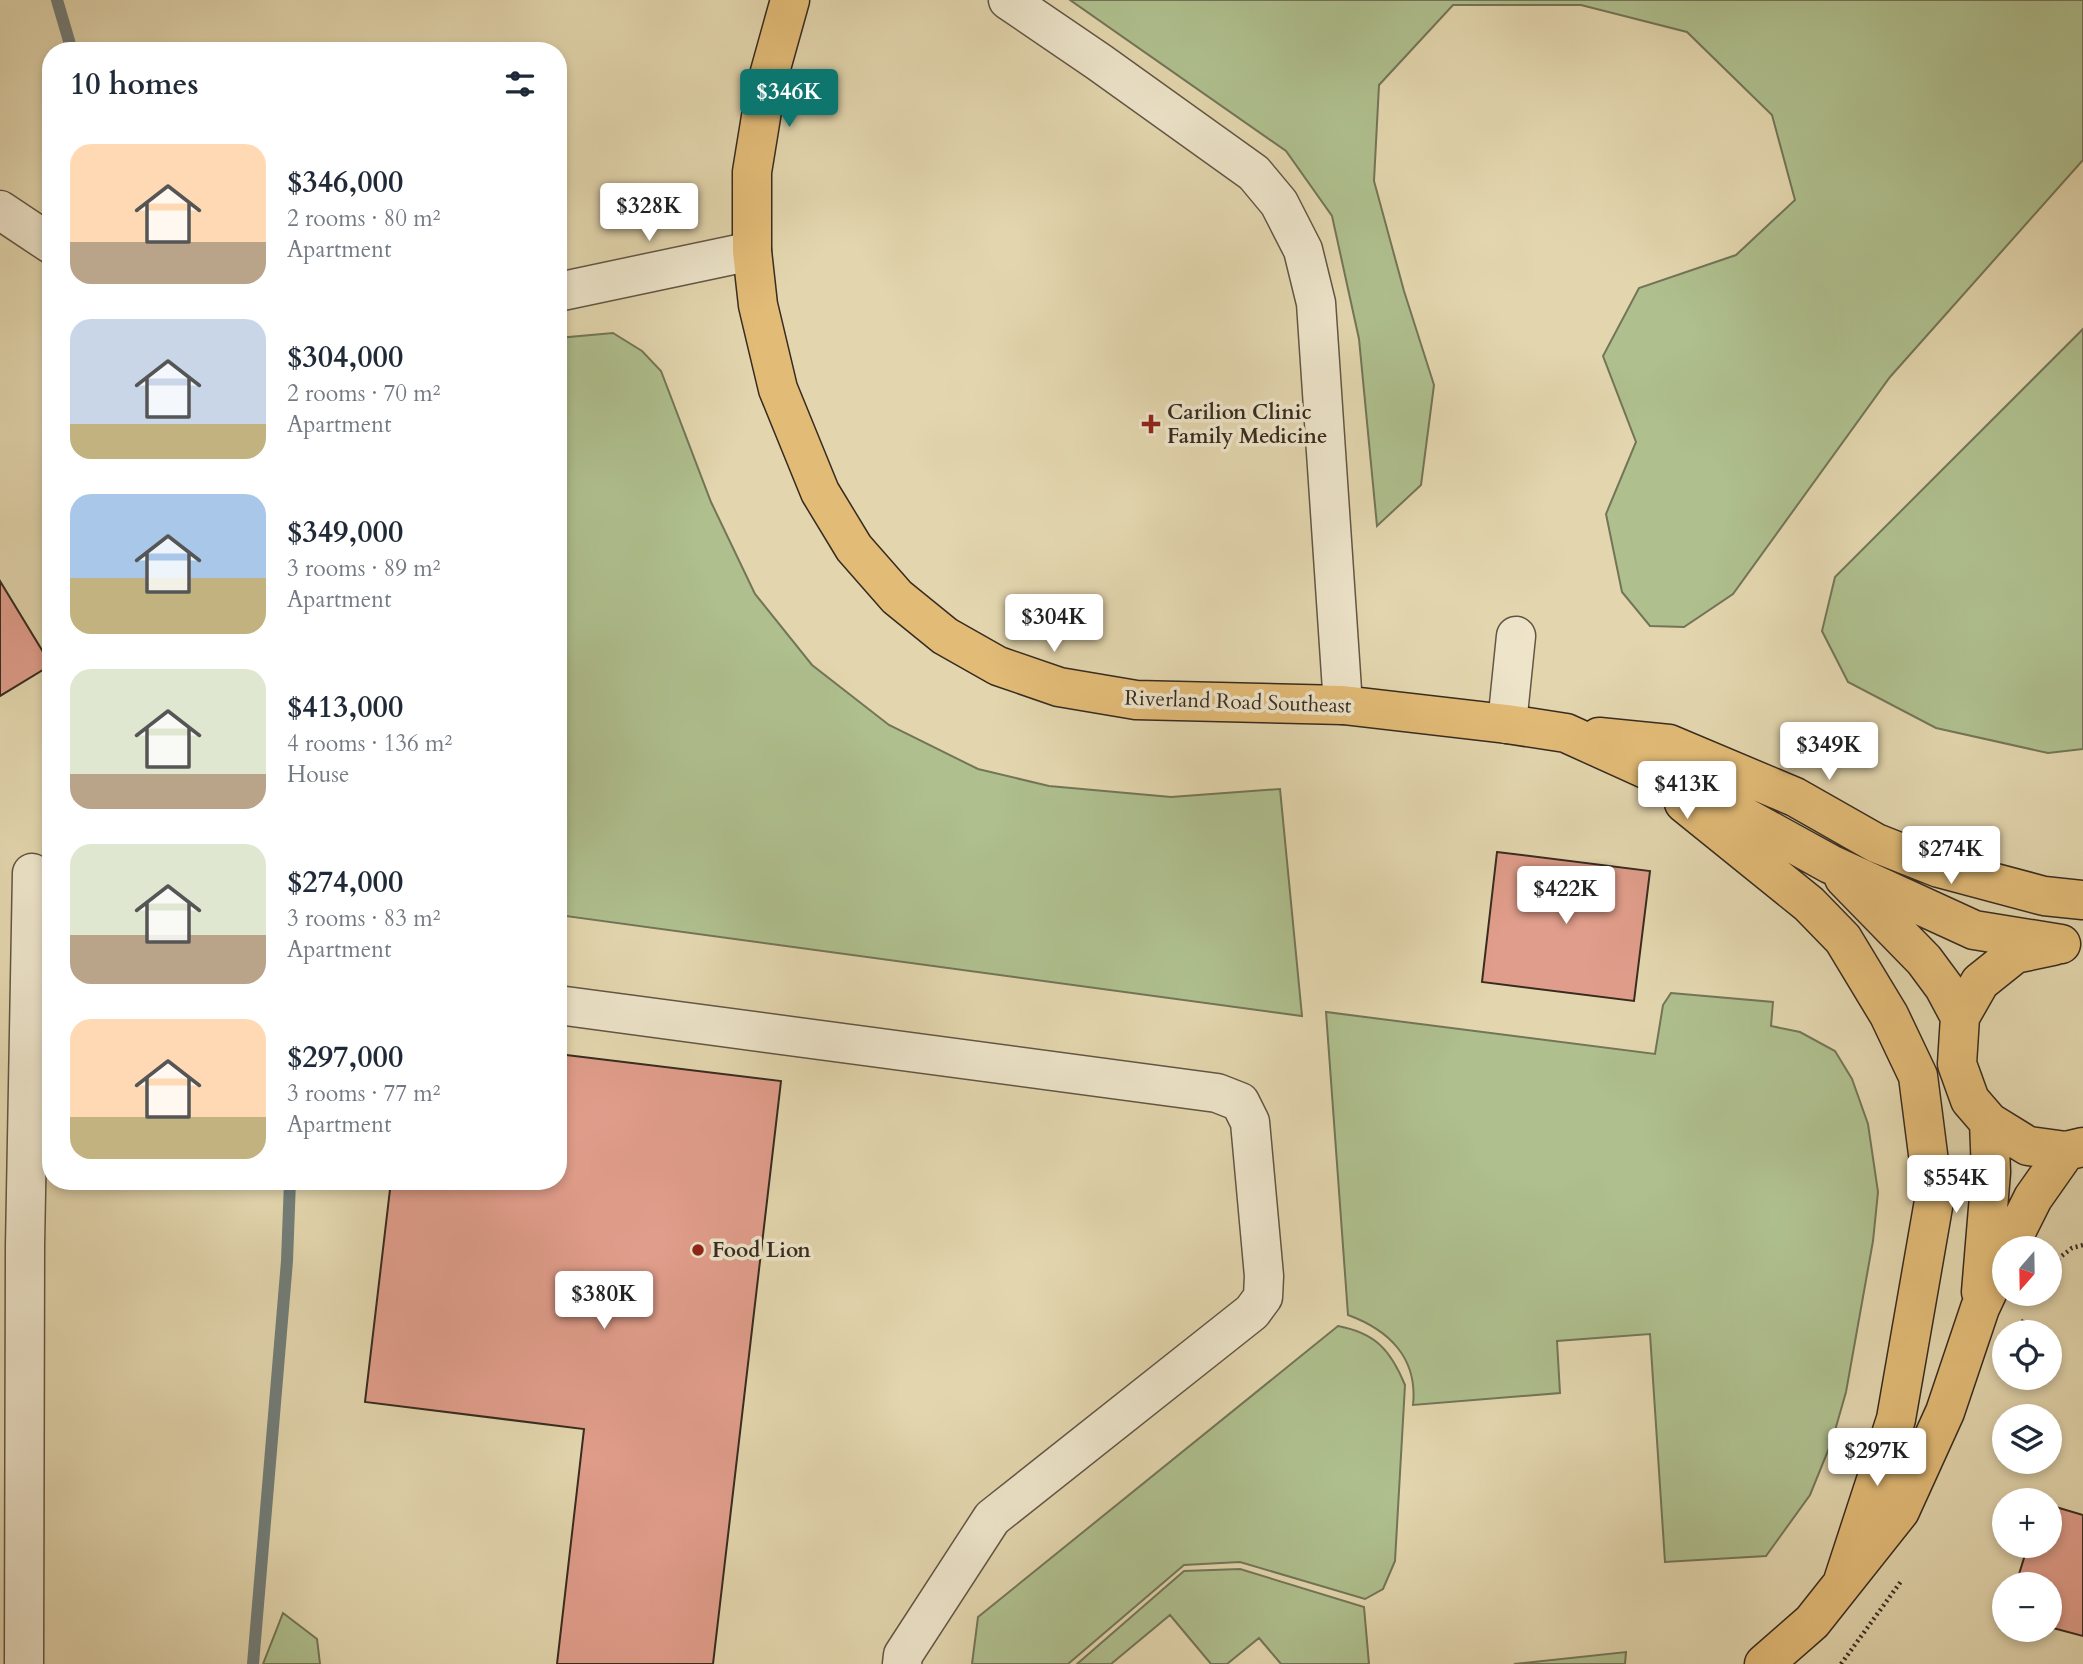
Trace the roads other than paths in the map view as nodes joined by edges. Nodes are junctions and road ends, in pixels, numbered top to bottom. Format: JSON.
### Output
{"nodes":[{"id":1,"x":790,"y":0,"type":"edge"},
{"id":2,"x":1008,"y":0,"type":"edge"},
{"id":3,"x":0,"y":211,"type":"edge"},
{"id":4,"x":42,"y":238,"type":"edge"},
{"id":5,"x":752,"y":251,"type":"junction"},
{"id":6,"x":567,"y":290,"type":"edge"},
{"id":7,"x":1516,"y":636,"type":"dead end"},
{"id":8,"x":1343,"y":705,"type":"junction"},
{"id":9,"x":1507,"y":724,"type":"junction"},
{"id":10,"x":1566,"y":733,"type":"junction"},
{"id":11,"x":1636,"y":765,"type":"junction"},
{"id":12,"x":1830,"y":864,"type":"junction"},
{"id":13,"x":32,"y":873,"type":"dead end"},
{"id":14,"x":2083,"y":900,"type":"edge"},
{"id":15,"x":2072,"y":946,"type":"edge"},
{"id":16,"x":567,"y":1007,"type":"edge"},
{"id":17,"x":1960,"y":1017,"type":"junction"},
{"id":18,"x":1989,"y":1122,"type":"junction"},
{"id":19,"x":2075,"y":1149,"type":"edge"},
{"id":20,"x":2014,"y":1236,"type":"edge"},
{"id":21,"x":1992,"y":1282,"type":"edge"},
{"id":22,"x":1980,"y":1308,"type":"junction"},
{"id":23,"x":1843,"y":1581,"type":"junction"},
{"id":24,"x":24,"y":1664,"type":"edge"},
{"id":25,"x":902,"y":1664,"type":"edge"},
{"id":26,"x":1764,"y":1664,"type":"edge"}],
"edges":[{"from":1,"to":5,"type":"main road","name":"Riverland Road Southeast"},
{"from":2,"to":8,"type":"street"},
{"from":3,"to":4,"type":"street"},
{"from":5,"to":6,"type":"street"},
{"from":5,"to":8,"type":"main road","name":"Riverland Road Southeast"},
{"from":7,"to":9,"type":"street"},
{"from":8,"to":9,"type":"main road","name":"Riverland Road Southeast"},
{"from":9,"to":10,"type":"main road","name":"Riverland Road Southeast"},
{"from":10,"to":11,"type":"main road","name":"Riverland Road Southeast"},
{"from":10,"to":14,"type":"main road"},
{"from":11,"to":12,"type":"main road","name":"Riverland Road Southeast"},
{"from":11,"to":23,"type":"main road"},
{"from":12,"to":15,"type":"main road","name":"Riverland Road Southeast"},
{"from":12,"to":17,"type":"main road","name":"Riverland Road Southeast"},
{"from":13,"to":24,"type":"street"},
{"from":15,"to":17,"type":"main road"},
{"from":16,"to":25,"type":"street"},
{"from":17,"to":18,"type":"main road"},
{"from":18,"to":19,"type":"main road"},
{"from":18,"to":22,"type":"main road"},
{"from":19,"to":20,"type":"main road"},
{"from":21,"to":22,"type":"main road"},
{"from":22,"to":23,"type":"main road"},
{"from":23,"to":26,"type":"main road"}]}
